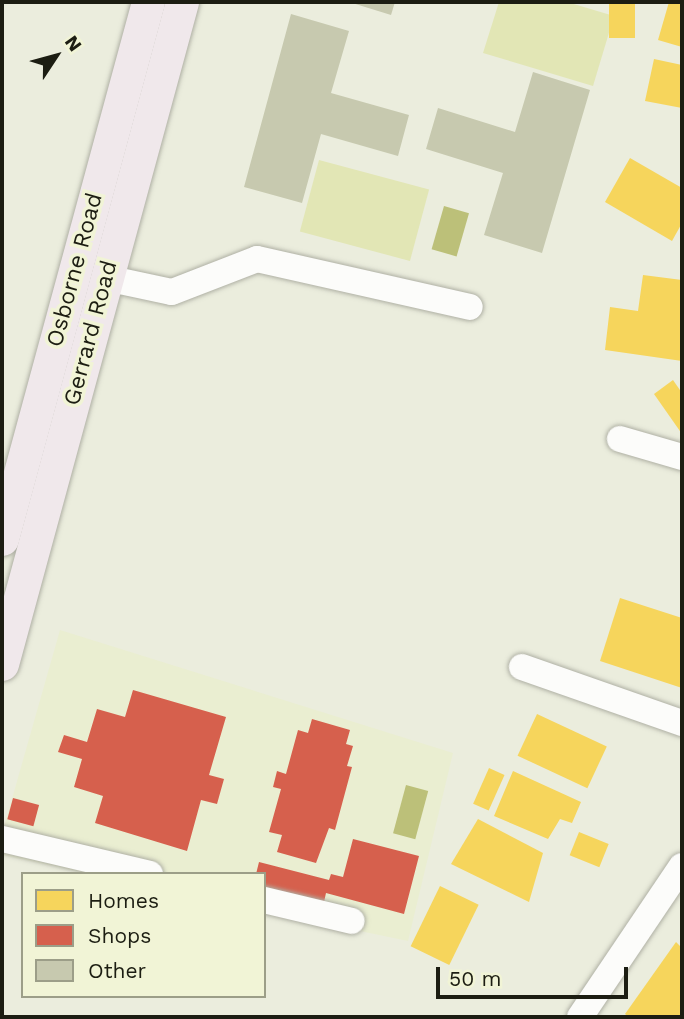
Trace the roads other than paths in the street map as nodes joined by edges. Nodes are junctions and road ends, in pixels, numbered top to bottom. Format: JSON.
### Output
{"nodes":[{"id":1,"x":148,"y":2,"type":"edge"},
{"id":2,"x":182,"y":2,"type":"edge"},
{"id":3,"x":106,"y":278,"type":"junction"},
{"id":4,"x":470,"y":307,"type":"dead end"},
{"id":5,"x":620,"y":439,"type":"dead end"},
{"id":6,"x":682,"y":457,"type":"edge"},
{"id":7,"x":2,"y":539,"type":"edge"},
{"id":8,"x":2,"y":664,"type":"edge"},
{"id":9,"x":522,"y":667,"type":"dead end"},
{"id":10,"x":682,"y":723,"type":"edge"},
{"id":11,"x":2,"y":839,"type":"edge"},
{"id":12,"x":682,"y":866,"type":"edge"},
{"id":13,"x":142,"y":872,"type":"edge"},
{"id":14,"x":266,"y":901,"type":"edge"},
{"id":15,"x":352,"y":921,"type":"dead end"},
{"id":16,"x":580,"y":1017,"type":"edge"}],
"edges":[{"from":1,"to":7,"type":"main road","name":"Osborne Road"},
{"from":2,"to":3,"type":"main road","name":"Gerrard Road"},
{"from":3,"to":4,"type":"street"},
{"from":3,"to":8,"type":"main road","name":"Gerrard Road"},
{"from":5,"to":6,"type":"street"},
{"from":9,"to":10,"type":"street"},
{"from":11,"to":13,"type":"street"},
{"from":12,"to":16,"type":"street"},
{"from":14,"to":15,"type":"street"}]}
